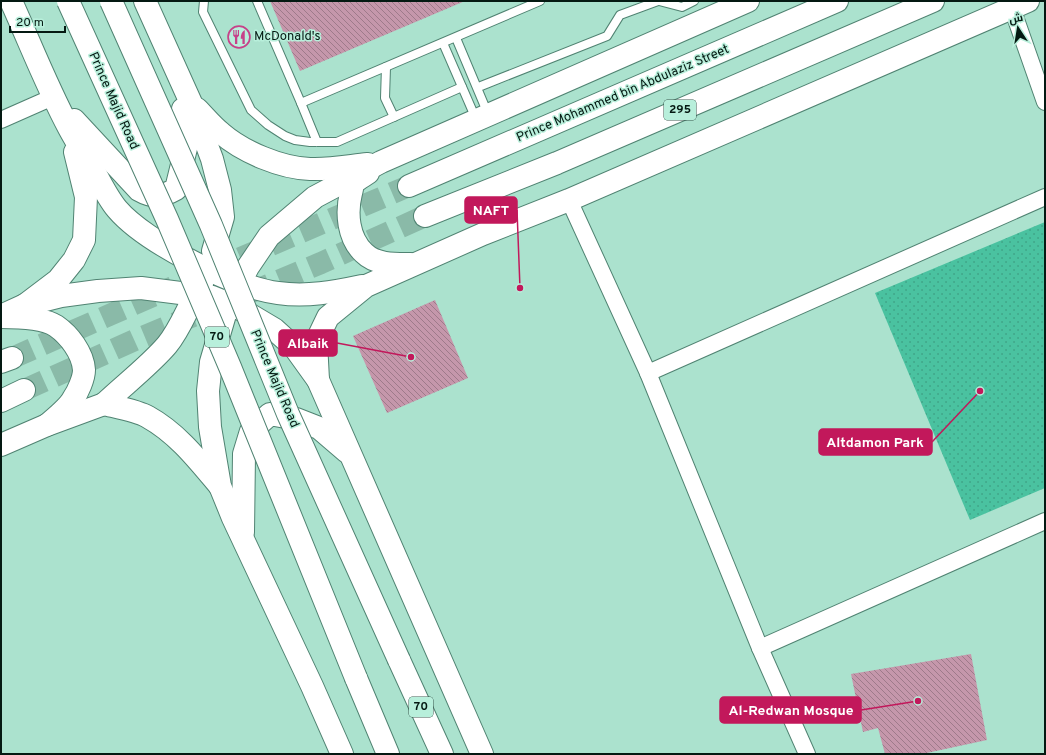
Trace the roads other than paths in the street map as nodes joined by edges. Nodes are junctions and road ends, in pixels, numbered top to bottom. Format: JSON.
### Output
{"nodes":[{"id":1,"x":11,"y":1,"type":"edge"},
{"id":2,"x":68,"y":1,"type":"edge"},
{"id":3,"x":111,"y":1,"type":"edge"},
{"id":4,"x":145,"y":1,"type":"edge"},
{"id":5,"x":204,"y":1,"type":"edge"},
{"id":6,"x":257,"y":1,"type":"edge"},
{"id":7,"x":540,"y":1,"type":"edge"},
{"id":8,"x":658,"y":1,"type":"edge"},
{"id":9,"x":694,"y":1,"type":"edge"},
{"id":10,"x":748,"y":1,"type":"edge"},
{"id":11,"x":837,"y":1,"type":"edge"},
{"id":12,"x":933,"y":1,"type":"edge"},
{"id":13,"x":1020,"y":5,"type":"edge"},
{"id":14,"x":456,"y":38,"type":"junction"},
{"id":15,"x":444,"y":43,"type":"junction"},
{"id":16,"x":386,"y":67,"type":"junction"},
{"id":17,"x":178,"y":74,"type":"junction"},
{"id":18,"x":480,"y":86,"type":"dead end"},
{"id":19,"x":462,"y":87,"type":"junction"},
{"id":20,"x":54,"y":97,"type":"junction"},
{"id":21,"x":1045,"y":102,"type":"edge"},
{"id":22,"x":191,"y":103,"type":"junction"},
{"id":23,"x":301,"y":103,"type":"junction"},
{"id":24,"x":394,"y":117,"type":"junction"},
{"id":25,"x":482,"y":117,"type":"junction"},
{"id":26,"x":1,"y":120,"type":"edge"},
{"id":27,"x":69,"y":129,"type":"junction"},
{"id":28,"x":317,"y":142,"type":"junction"},
{"id":29,"x":381,"y":162,"type":"junction"},
{"id":30,"x":409,"y":186,"type":"tunnel mouth"},
{"id":31,"x":1045,"y":197,"type":"edge"},
{"id":32,"x":570,"y":200,"type":"junction"},
{"id":33,"x":426,"y":216,"type":"tunnel mouth"},
{"id":34,"x":415,"y":264,"type":"junction"},
{"id":35,"x":208,"y":268,"type":"junction"},
{"id":36,"x":240,"y":282,"type":"junction"},
{"id":37,"x":366,"y":286,"type":"junction"},
{"id":38,"x":194,"y":295,"type":"junction"},
{"id":39,"x":230,"y":304,"type":"junction"},
{"id":40,"x":25,"y":305,"type":"junction"},
{"id":41,"x":1,"y":317,"type":"edge"},
{"id":42,"x":648,"y":373,"type":"junction"},
{"id":43,"x":318,"y":380,"type":"junction"},
{"id":44,"x":24,"y":390,"type":"tunnel mouth"},
{"id":45,"x":1,"y":401,"type":"edge"},
{"id":46,"x":104,"y":404,"type":"junction"},
{"id":47,"x":47,"y":425,"type":"junction"},
{"id":48,"x":1,"y":445,"type":"edge"},
{"id":49,"x":350,"y":454,"type":"junction"},
{"id":50,"x":220,"y":486,"type":"junction"},
{"id":51,"x":1045,"y":521,"type":"edge"},
{"id":52,"x":243,"y":539,"type":"junction"},
{"id":53,"x":760,"y":648,"type":"junction"},
{"id":54,"x":342,"y":754,"type":"edge"},
{"id":55,"x":388,"y":754,"type":"edge"},
{"id":56,"x":442,"y":754,"type":"edge"},
{"id":57,"x":482,"y":754,"type":"edge"},
{"id":58,"x":807,"y":754,"type":"edge"}],
"edges":[{"from":1,"to":20,"type":"main road"},
{"from":2,"to":55,"type":"main road","name":"Prince Majid Road","number":"70","bridge":true},
{"from":3,"to":56,"type":"main road","name":"Prince Majid Road","number":"70","bridge":true},
{"from":4,"to":17,"type":"main road"},
{"from":5,"to":28,"type":"lane"},
{"from":6,"to":23,"type":"lane"},
{"from":7,"to":14,"type":"lane"},
{"from":8,"to":9,"type":"lane"},
{"from":8,"to":18,"type":"lane"},
{"from":10,"to":25,"type":"main road"},
{"from":11,"to":30,"type":"main road","name":"Prince Mohammed bin Abdulaziz Street"},
{"from":12,"to":33,"type":"main road","number":"295"},
{"from":13,"to":21,"type":"street"},
{"from":13,"to":32,"type":"main road"},
{"from":14,"to":15,"type":"lane"},
{"from":14,"to":25,"type":"lane"},
{"from":15,"to":16,"type":"lane"},
{"from":15,"to":19,"type":"lane"},
{"from":16,"to":23,"type":"lane"},
{"from":16,"to":24,"type":"lane"},
{"from":17,"to":20,"type":"main road"},
{"from":17,"to":22,"type":"main road"},
{"from":19,"to":24,"type":"lane"},
{"from":19,"to":25,"type":"lane"},
{"from":20,"to":26,"type":"street"},
{"from":20,"to":27,"type":"main road"},
{"from":22,"to":29,"type":"main road"},
{"from":22,"to":35,"type":"main road"},
{"from":23,"to":28,"type":"lane"},
{"from":24,"to":28,"type":"lane"},
{"from":25,"to":29,"type":"main road"},
{"from":27,"to":35,"type":"main road"},
{"from":27,"to":40,"type":"main road"},
{"from":29,"to":34,"type":"main road"},
{"from":29,"to":36,"type":"main road"},
{"from":31,"to":42,"type":"street"},
{"from":32,"to":34,"type":"main road"},
{"from":32,"to":42,"type":"street"},
{"from":34,"to":37,"type":"main road"},
{"from":35,"to":36,"type":"main road"},
{"from":35,"to":38,"type":"main road"},
{"from":36,"to":37,"type":"main road"},
{"from":36,"to":39,"type":"main road"},
{"from":37,"to":43,"type":"main road"},
{"from":38,"to":39,"type":"main road"},
{"from":38,"to":40,"type":"main road"},
{"from":38,"to":46,"type":"main road"},
{"from":39,"to":43,"type":"main road"},
{"from":39,"to":50,"type":"main road"},
{"from":40,"to":41,"type":"main road"},
{"from":41,"to":47,"type":"main road"},
{"from":42,"to":53,"type":"street"},
{"from":43,"to":49,"type":"main road"},
{"from":44,"to":45,"type":"main road"},
{"from":46,"to":47,"type":"main road"},
{"from":46,"to":50,"type":"main road"},
{"from":47,"to":48,"type":"main road"},
{"from":49,"to":52,"type":"main road"},
{"from":49,"to":57,"type":"main road"},
{"from":50,"to":52,"type":"main road"},
{"from":51,"to":53,"type":"street"},
{"from":52,"to":54,"type":"main road"},
{"from":53,"to":58,"type":"street"}]}
